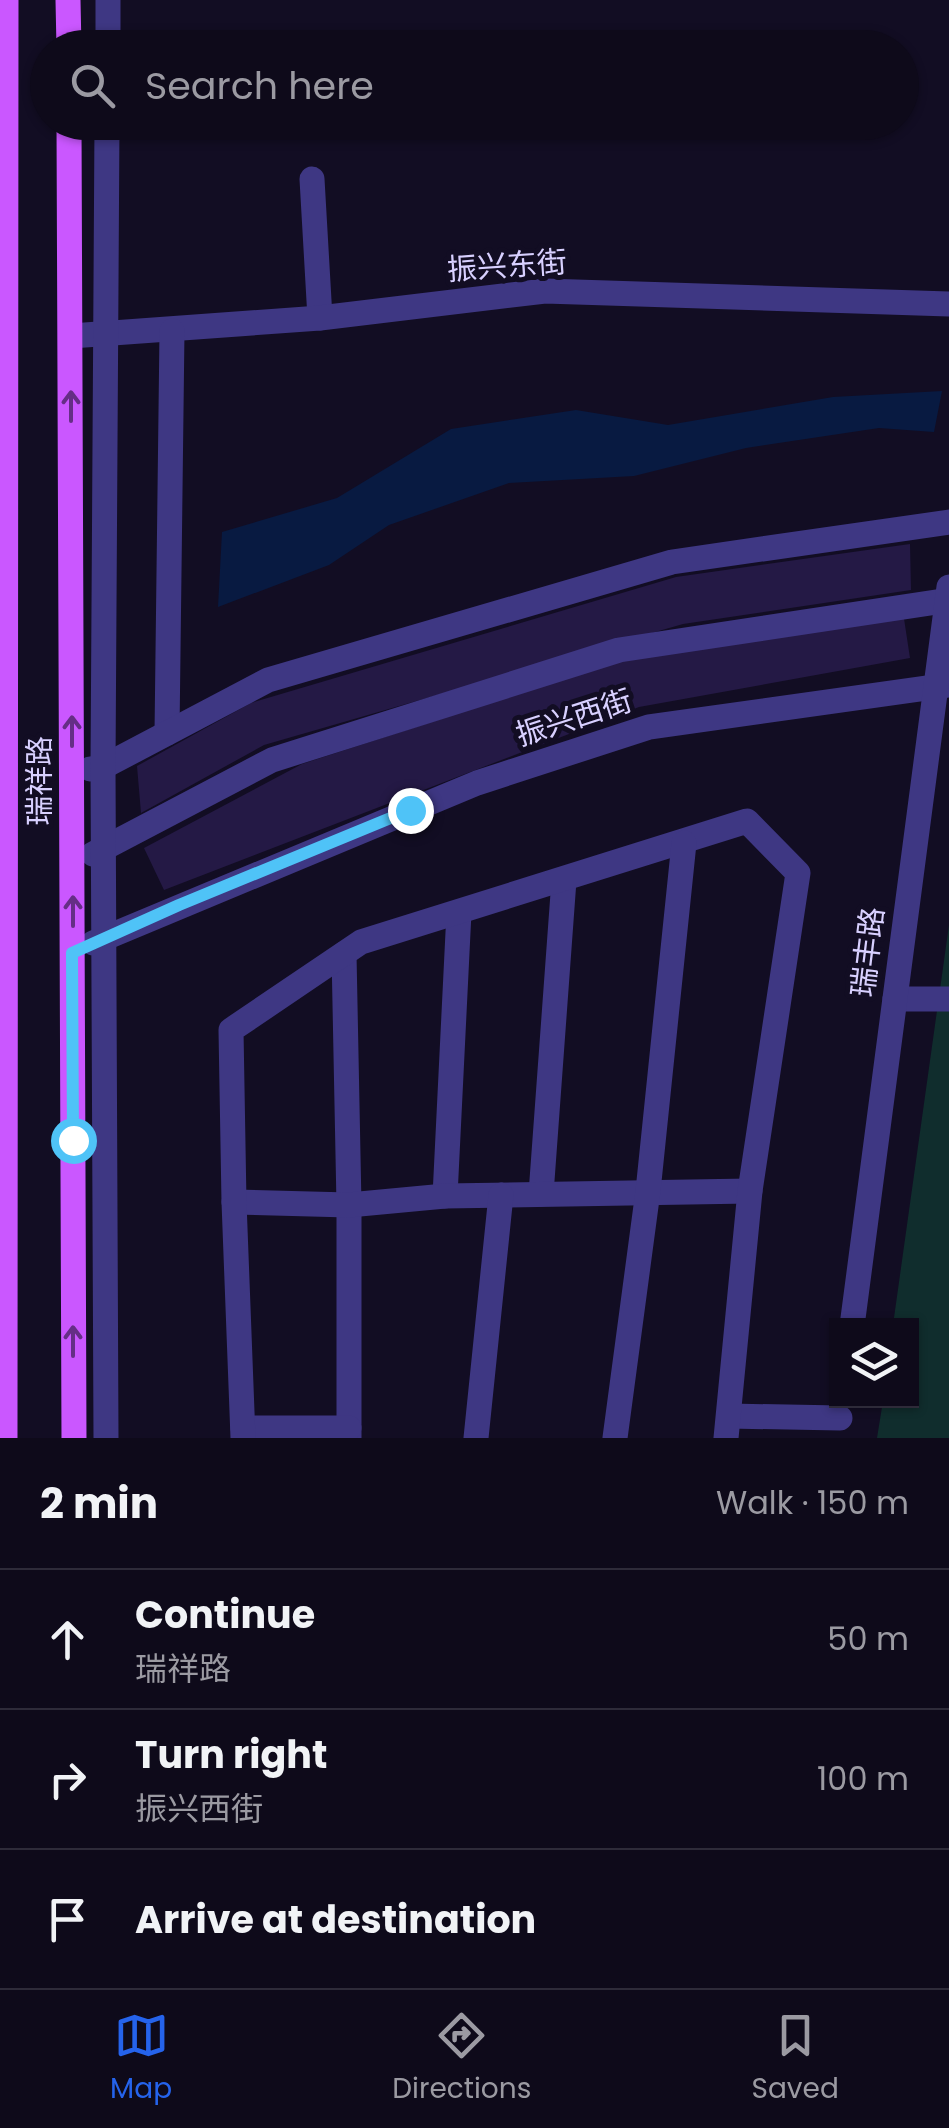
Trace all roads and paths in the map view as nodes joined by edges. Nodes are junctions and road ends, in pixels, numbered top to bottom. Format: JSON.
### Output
{"nodes":[{"id":1,"x":6,"y":0,"type":"edge"},
{"id":2,"x":68,"y":0,"type":"edge"},
{"id":3,"x":108,"y":0,"type":"edge"},
{"id":4,"x":69,"y":30,"type":"edge"},
{"id":5,"x":108,"y":30,"type":"edge"},
{"id":6,"x":69,"y":140,"type":"edge"},
{"id":7,"x":107,"y":140,"type":"edge"},
{"id":8,"x":312,"y":179,"type":"dead end"},
{"id":9,"x":949,"y":304,"type":"edge"},
{"id":10,"x":320,"y":318,"type":"junction"},
{"id":11,"x":172,"y":331,"type":"junction"},
{"id":12,"x":71,"y":336,"type":"junction"},
{"id":13,"x":104,"y":336,"type":"junction"},
{"id":14,"x":949,"y":522,"type":"edge"},
{"id":15,"x":949,"y":596,"type":"edge"},
{"id":16,"x":943,"y":686,"type":"edge"},
{"id":17,"x":167,"y":733,"type":"junction"},
{"id":18,"x":103,"y":767,"type":"junction"},
{"id":19,"x":72,"y":771,"type":"junction"},
{"id":20,"x":684,"y":844,"type":"junction"},
{"id":21,"x":104,"y":849,"type":"junction"},
{"id":22,"x":73,"y":864,"type":"junction"},
{"id":23,"x":564,"y":880,"type":"junction"},
{"id":24,"x":459,"y":912,"type":"junction"},
{"id":25,"x":103,"y":938,"type":"junction"},
{"id":26,"x":72,"y":953,"type":"junction"},
{"id":27,"x":344,"y":954,"type":"junction"},
{"id":28,"x":3,"y":989,"type":"edge"},
{"id":29,"x":895,"y":999,"type":"junction"},
{"id":30,"x":949,"y":1000,"type":"edge"},
{"id":31,"x":648,"y":1191,"type":"junction"},
{"id":32,"x":750,"y":1191,"type":"junction"},
{"id":33,"x":541,"y":1194,"type":"junction"},
{"id":34,"x":501,"y":1195,"type":"junction"},
{"id":35,"x":445,"y":1196,"type":"junction"},
{"id":36,"x":234,"y":1202,"type":"junction"},
{"id":37,"x":349,"y":1204,"type":"junction"},
{"id":38,"x":853,"y":1318,"type":"edge"},
{"id":39,"x":840,"y":1419,"type":"edge"},
{"id":40,"x":728,"y":1427,"type":"edge"},
{"id":41,"x":243,"y":1433,"type":"edge"},
{"id":42,"x":349,"y":1433,"type":"edge"},
{"id":43,"x":5,"y":1438,"type":"edge"},
{"id":44,"x":74,"y":1438,"type":"edge"},
{"id":45,"x":106,"y":1438,"type":"edge"},
{"id":46,"x":476,"y":1438,"type":"edge"},
{"id":47,"x":616,"y":1438,"type":"edge"}],
"edges":[{"from":1,"to":28,"type":"main road","name":"瑞祥路"},
{"from":2,"to":4,"type":"main road"},
{"from":3,"to":5,"type":"street"},
{"from":6,"to":12,"type":"main road","name":"瑞祥路"},
{"from":7,"to":13,"type":"street"},
{"from":8,"to":10,"type":"street"},
{"from":9,"to":10,"type":"street","name":"振兴东街"},
{"from":10,"to":11,"type":"street","name":"振兴东街"},
{"from":11,"to":13,"type":"street","name":"振兴东街"},
{"from":11,"to":17,"type":"street"},
{"from":12,"to":13,"type":"street","name":"振兴东街"},
{"from":19,"to":12,"type":"main road","name":"瑞祥路","one_way":true},
{"from":13,"to":18,"type":"street"},
{"from":14,"to":17,"type":"street"},
{"from":15,"to":16,"type":"street","name":"瑞丰路"},
{"from":15,"to":21,"type":"street"},
{"from":16,"to":25,"type":"street","name":"振兴西街"},
{"from":16,"to":29,"type":"street","name":"瑞丰路"},
{"from":17,"to":18,"type":"street"},
{"from":18,"to":19,"type":"street"},
{"from":18,"to":21,"type":"street"},
{"from":19,"to":22,"type":"main road","name":"瑞祥路"},
{"from":20,"to":23,"type":"street"},
{"from":20,"to":31,"type":"street"},
{"from":20,"to":32,"type":"street"},
{"from":21,"to":22,"type":"street"},
{"from":21,"to":25,"type":"street"},
{"from":26,"to":22,"type":"main road","name":"瑞祥路","one_way":true},
{"from":23,"to":24,"type":"street"},
{"from":23,"to":33,"type":"street"},
{"from":24,"to":27,"type":"street"},
{"from":24,"to":35,"type":"street"},
{"from":25,"to":26,"type":"street","name":"振兴西街"},
{"from":25,"to":45,"type":"street"},
{"from":44,"to":26,"type":"main road","name":"瑞祥路","one_way":true},
{"from":27,"to":36,"type":"street"},
{"from":27,"to":37,"type":"street"},
{"from":28,"to":43,"type":"main road","name":"瑞祥路"},
{"from":29,"to":30,"type":"street"},
{"from":29,"to":38,"type":"street","name":"瑞丰路"},
{"from":31,"to":32,"type":"street"},
{"from":31,"to":33,"type":"street"},
{"from":31,"to":47,"type":"street"},
{"from":32,"to":40,"type":"street"},
{"from":33,"to":34,"type":"street"},
{"from":34,"to":35,"type":"street"},
{"from":34,"to":46,"type":"street"},
{"from":35,"to":37,"type":"street"},
{"from":36,"to":37,"type":"street"},
{"from":36,"to":41,"type":"street"},
{"from":37,"to":42,"type":"street"},
{"from":39,"to":40,"type":"street"},
{"from":41,"to":42,"type":"street"}]}
